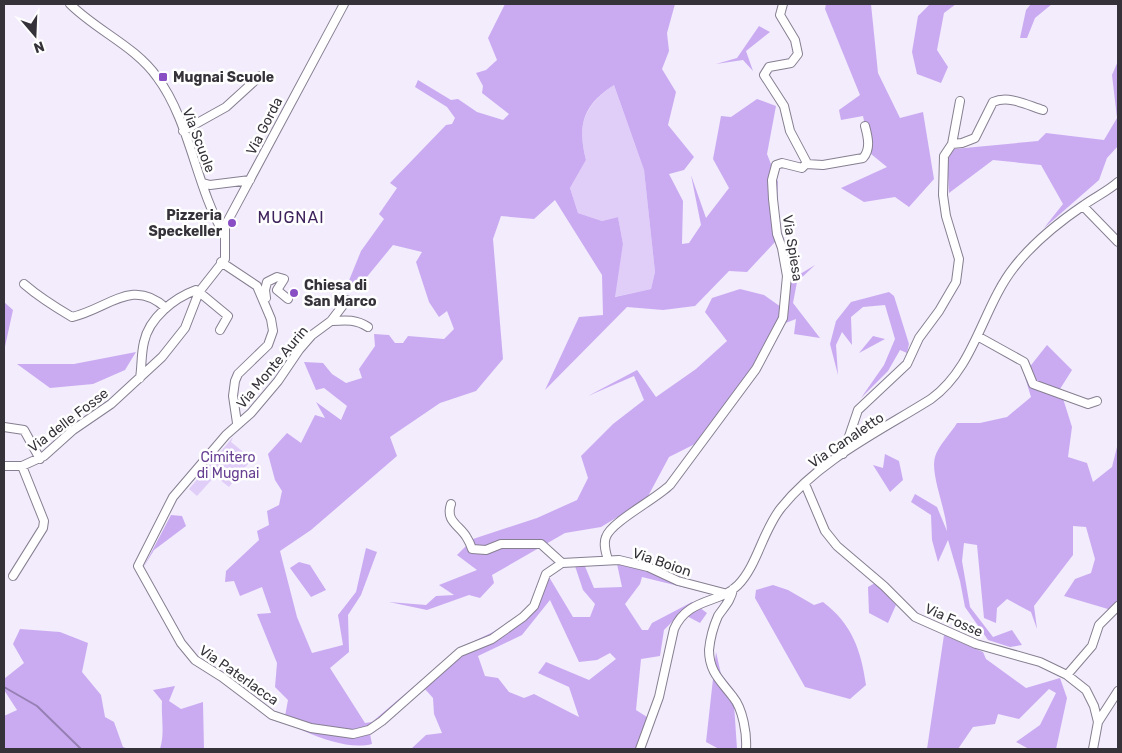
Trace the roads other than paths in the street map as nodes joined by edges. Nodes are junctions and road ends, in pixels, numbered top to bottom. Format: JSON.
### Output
{"nodes":[{"id":1,"x":70,"y":4,"type":"edge"},
{"id":2,"x":344,"y":4,"type":"edge"},
{"id":3,"x":783,"y":4,"type":"edge"},
{"id":4,"x":260,"y":76,"type":"dead end"},
{"id":5,"x":960,"y":101,"type":"dead end"},
{"id":6,"x":1043,"y":110,"type":"dead end"},
{"id":7,"x":865,"y":126,"type":"dead end"},
{"id":8,"x":183,"y":131,"type":"junction"},
{"id":9,"x":952,"y":144,"type":"junction"},
{"id":10,"x":806,"y":164,"type":"junction"},
{"id":11,"x":250,"y":180,"type":"junction"},
{"id":12,"x":1118,"y":182,"type":"edge"},
{"id":13,"x":203,"y":184,"type":"junction"},
{"id":14,"x":1082,"y":206,"type":"junction"},
{"id":15,"x":224,"y":235,"type":"junction"},
{"id":16,"x":1118,"y":242,"type":"edge"},
{"id":17,"x":221,"y":262,"type":"junction"},
{"id":18,"x":24,"y":284,"type":"dead end"},
{"id":19,"x":199,"y":292,"type":"junction"},
{"id":20,"x":288,"y":299,"type":"dead end"},
{"id":21,"x":347,"y":300,"type":"dead end"},
{"id":22,"x":265,"y":305,"type":"junction"},
{"id":23,"x":166,"y":308,"type":"junction"},
{"id":24,"x":331,"y":321,"type":"junction"},
{"id":25,"x":368,"y":327,"type":"dead end"},
{"id":26,"x":220,"y":330,"type":"dead end"},
{"id":27,"x":978,"y":337,"type":"junction"},
{"id":28,"x":140,"y":378,"type":"junction"},
{"id":29,"x":1097,"y":401,"type":"dead end"},
{"id":30,"x":237,"y":423,"type":"junction"},
{"id":31,"x":4,"y":427,"type":"edge"},
{"id":32,"x":843,"y":454,"type":"junction"},
{"id":33,"x":40,"y":459,"type":"junction"},
{"id":34,"x":4,"y":466,"type":"edge"},
{"id":35,"x":22,"y":466,"type":"junction"},
{"id":36,"x":805,"y":484,"type":"junction"},
{"id":37,"x":173,"y":497,"type":"joint"},
{"id":38,"x":451,"y":504,"type":"dead end"},
{"id":39,"x":608,"y":560,"type":"junction"},
{"id":40,"x":562,"y":563,"type":"junction"},
{"id":41,"x":13,"y":576,"type":"dead end"},
{"id":42,"x":733,"y":589,"type":"junction"},
{"id":43,"x":724,"y":593,"type":"junction"},
{"id":44,"x":1118,"y":606,"type":"edge"},
{"id":45,"x":1067,"y":675,"type":"junction"},
{"id":46,"x":1118,"y":691,"type":"edge"},
{"id":47,"x":1098,"y":722,"type":"junction"},
{"id":48,"x":640,"y":749,"type":"edge"},
{"id":49,"x":746,"y":749,"type":"edge"},
{"id":50,"x":1093,"y":749,"type":"edge"}],
"edges":[{"from":1,"to":8,"type":"street","name":"Via Scuole"},
{"from":2,"to":11,"type":"street","name":"Via Gorda"},
{"from":3,"to":10,"type":"street"},
{"from":4,"to":8,"type":"street"},
{"from":5,"to":9,"type":"street"},
{"from":6,"to":9,"type":"street"},
{"from":7,"to":10,"type":"street"},
{"from":8,"to":13,"type":"street","name":"Via Scuole"},
{"from":9,"to":32,"type":"street"},
{"from":10,"to":39,"type":"street","name":"Via Spiesa"},
{"from":11,"to":13,"type":"street"},
{"from":11,"to":15,"type":"street","name":"Via Gorda"},
{"from":12,"to":14,"type":"street","name":"Via Canaletto"},
{"from":13,"to":15,"type":"street","name":"Via Scuole"},
{"from":14,"to":16,"type":"street"},
{"from":14,"to":27,"type":"street","name":"Via Canaletto"},
{"from":15,"to":17,"type":"street"},
{"from":17,"to":19,"type":"street","name":"Via delle Fosse"},
{"from":17,"to":22,"type":"street"},
{"from":18,"to":23,"type":"street"},
{"from":19,"to":23,"type":"street"},
{"from":19,"to":26,"type":"street"},
{"from":19,"to":28,"type":"street","name":"Via delle Fosse"},
{"from":20,"to":22,"type":"street"},
{"from":21,"to":24,"type":"street","name":"Via Monte Aurin"},
{"from":22,"to":30,"type":"street"},
{"from":23,"to":28,"type":"street"},
{"from":24,"to":25,"type":"street"},
{"from":24,"to":30,"type":"street","name":"Via Monte Aurin"},
{"from":27,"to":29,"type":"street"},
{"from":27,"to":32,"type":"street","name":"Via Canaletto"},
{"from":28,"to":33,"type":"street","name":"Via delle Fosse"},
{"from":30,"to":37,"type":"street","name":"Via Monte Aurin"},
{"from":31,"to":33,"type":"street"},
{"from":32,"to":36,"type":"street","name":"Via Canaletto"},
{"from":33,"to":35,"type":"street","name":"Via delle Fosse"},
{"from":34,"to":35,"type":"street","name":"Via delle Fosse"},
{"from":35,"to":41,"type":"street"},
{"from":36,"to":42,"type":"street","name":"Via Canaletto"},
{"from":36,"to":45,"type":"street","name":"Via Fosse"},
{"from":37,"to":40,"type":"street","name":"Via Paterlacca"},
{"from":38,"to":40,"type":"street"},
{"from":39,"to":40,"type":"street","name":"Via Boion"},
{"from":39,"to":43,"type":"street","name":"Via Boion"},
{"from":42,"to":43,"type":"street","name":"Via Canaletto"},
{"from":42,"to":49,"type":"street"},
{"from":43,"to":48,"type":"street","name":"Via Canaletto"},
{"from":44,"to":45,"type":"street"},
{"from":45,"to":47,"type":"street","name":"Via Fosse"},
{"from":46,"to":47,"type":"street"},
{"from":47,"to":50,"type":"street","name":"Via Fosse"}]}
